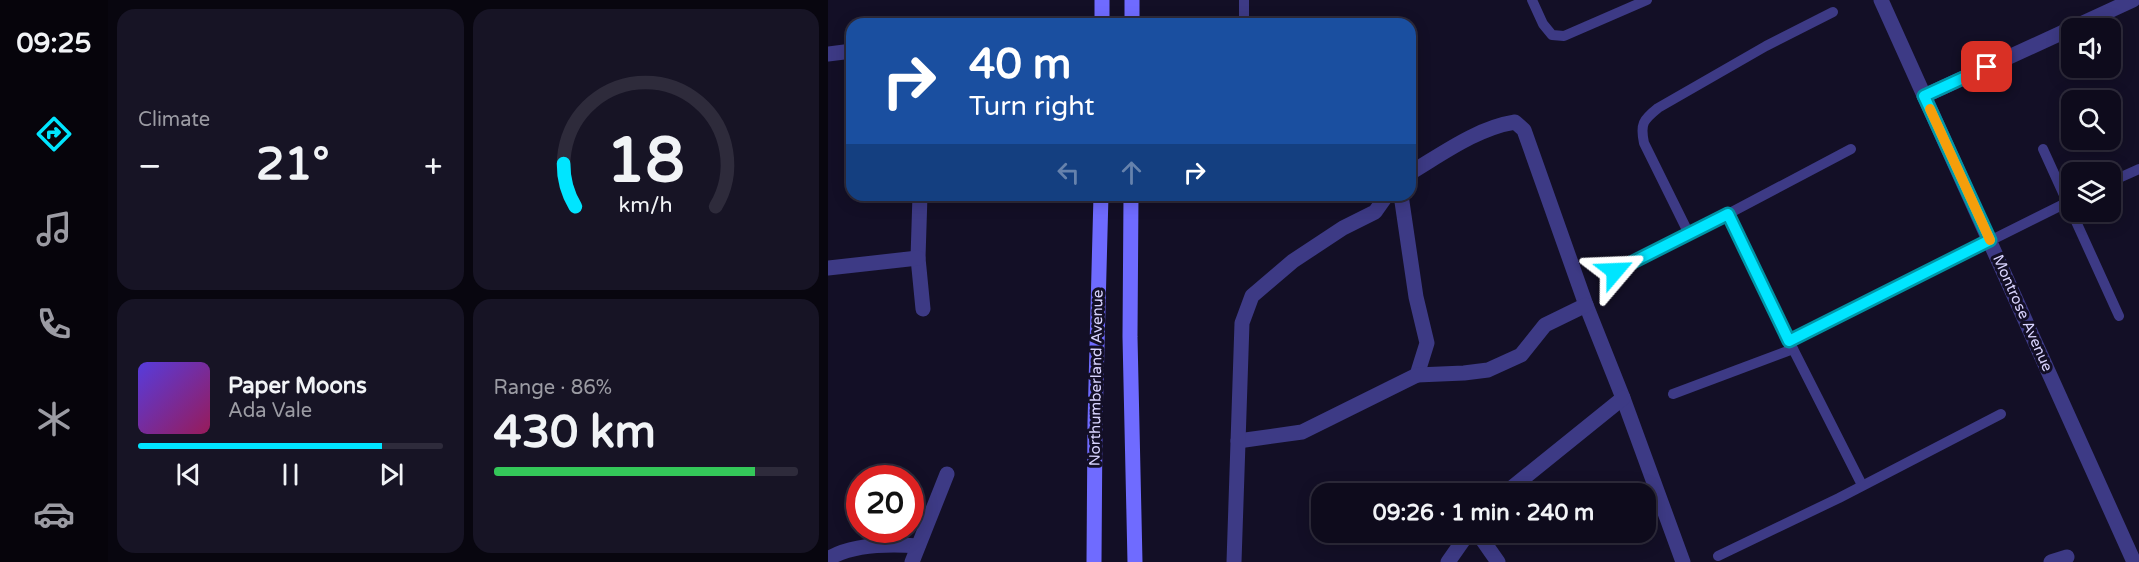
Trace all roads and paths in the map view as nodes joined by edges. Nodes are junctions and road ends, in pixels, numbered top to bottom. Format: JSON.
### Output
{"nodes":[{"id":1,"x":1102,"y":0,"type":"edge"},
{"id":2,"x":1132,"y":0,"type":"edge"},
{"id":3,"x":1245,"y":0,"type":"edge"},
{"id":4,"x":1532,"y":0,"type":"edge"},
{"id":5,"x":1647,"y":0,"type":"edge"},
{"id":6,"x":1881,"y":0,"type":"edge"},
{"id":7,"x":2133,"y":0,"type":"edge"},
{"id":8,"x":1833,"y":12,"type":"dead end"},
{"id":9,"x":1102,"y":18,"type":"edge"},
{"id":10,"x":1132,"y":18,"type":"edge"},
{"id":11,"x":1244,"y":18,"type":"edge"},
{"id":12,"x":846,"y":52,"type":"edge"},
{"id":13,"x":828,"y":54,"type":"edge"},
{"id":14,"x":1924,"y":96,"type":"junction"},
{"id":15,"x":1851,"y":148,"type":"dead end"},
{"id":16,"x":2043,"y":149,"type":"dead end"},
{"id":17,"x":1416,"y":169,"type":"edge"},
{"id":18,"x":2139,"y":169,"type":"edge"},
{"id":19,"x":2121,"y":177,"type":"edge"},
{"id":20,"x":2061,"y":185,"type":"edge"},
{"id":21,"x":920,"y":201,"type":"edge"},
{"id":22,"x":1101,"y":201,"type":"edge"},
{"id":23,"x":1131,"y":201,"type":"edge"},
{"id":24,"x":1383,"y":201,"type":"edge"},
{"id":25,"x":1402,"y":201,"type":"edge"},
{"id":26,"x":2061,"y":205,"type":"edge"},
{"id":27,"x":1728,"y":214,"type":"junction"},
{"id":28,"x":2078,"y":222,"type":"edge"},
{"id":29,"x":1689,"y":234,"type":"junction"},
{"id":30,"x":1990,"y":240,"type":"junction"},
{"id":31,"x":918,"y":258,"type":"junction"},
{"id":32,"x":828,"y":268,"type":"edge"},
{"id":33,"x":1615,"y":271,"type":"dead end"},
{"id":34,"x":1586,"y":304,"type":"junction"},
{"id":35,"x":923,"y":309,"type":"dead end"},
{"id":36,"x":2119,"y":316,"type":"dead end"},
{"id":37,"x":1791,"y":345,"type":"junction"},
{"id":38,"x":1417,"y":375,"type":"junction"},
{"id":39,"x":1673,"y":394,"type":"dead end"},
{"id":40,"x":1623,"y":398,"type":"junction"},
{"id":41,"x":2001,"y":414,"type":"dead end"},
{"id":42,"x":1238,"y":441,"type":"junction"},
{"id":43,"x":947,"y":474,"type":"dead end"},
{"id":44,"x":1517,"y":483,"type":"edge"},
{"id":45,"x":1862,"y":485,"type":"junction"},
{"id":46,"x":1461,"y":543,"type":"edge"},
{"id":47,"x":1485,"y":543,"type":"edge"},
{"id":48,"x":918,"y":546,"type":"junction"},
{"id":49,"x":2134,"y":554,"type":"edge"},
{"id":50,"x":1718,"y":556,"type":"dead end"},
{"id":51,"x":2067,"y":557,"type":"dead end"},
{"id":52,"x":828,"y":559,"type":"edge"},
{"id":53,"x":912,"y":562,"type":"edge"},
{"id":54,"x":1094,"y":562,"type":"edge"},
{"id":55,"x":1135,"y":562,"type":"edge"},
{"id":56,"x":1234,"y":562,"type":"edge"},
{"id":57,"x":1448,"y":562,"type":"edge"},
{"id":58,"x":1498,"y":562,"type":"edge"},
{"id":59,"x":1683,"y":562,"type":"edge"},
{"id":60,"x":2051,"y":562,"type":"edge"}],
"edges":[{"from":1,"to":9,"type":"main road"},
{"from":2,"to":10,"type":"main road"},
{"from":3,"to":11,"type":"lane"},
{"from":4,"to":5,"type":"lane"},
{"from":6,"to":14,"type":"street","name":"Montrose Avenue"},
{"from":7,"to":14,"type":"street"},
{"from":8,"to":29,"type":"lane"},
{"from":12,"to":13,"type":"street"},
{"from":14,"to":30,"type":"street","name":"Montrose Avenue"},
{"from":15,"to":27,"type":"lane"},
{"from":16,"to":20,"type":"lane"},
{"from":17,"to":34,"type":"street"},
{"from":18,"to":19,"type":"lane"},
{"from":21,"to":31,"type":"street"},
{"from":22,"to":54,"type":"main road","name":"Northumberland Avenue"},
{"from":23,"to":55,"type":"main road"},
{"from":24,"to":42,"type":"street"},
{"from":25,"to":38,"type":"street"},
{"from":26,"to":30,"type":"lane"},
{"from":27,"to":29,"type":"lane"},
{"from":27,"to":37,"type":"lane"},
{"from":28,"to":36,"type":"lane"},
{"from":29,"to":33,"type":"lane"},
{"from":30,"to":37,"type":"lane"},
{"from":30,"to":49,"type":"street","name":"Montrose Avenue"},
{"from":31,"to":32,"type":"street"},
{"from":31,"to":35,"type":"street"},
{"from":34,"to":38,"type":"street"},
{"from":34,"to":40,"type":"street"},
{"from":37,"to":39,"type":"lane"},
{"from":37,"to":45,"type":"lane"},
{"from":38,"to":42,"type":"street"},
{"from":40,"to":44,"type":"street"},
{"from":40,"to":59,"type":"street"},
{"from":41,"to":45,"type":"lane"},
{"from":42,"to":56,"type":"street"},
{"from":43,"to":48,"type":"street"},
{"from":45,"to":50,"type":"lane"},
{"from":46,"to":57,"type":"street"},
{"from":47,"to":58,"type":"street"},
{"from":48,"to":52,"type":"street"},
{"from":48,"to":53,"type":"street"},
{"from":51,"to":60,"type":"street"}]}
